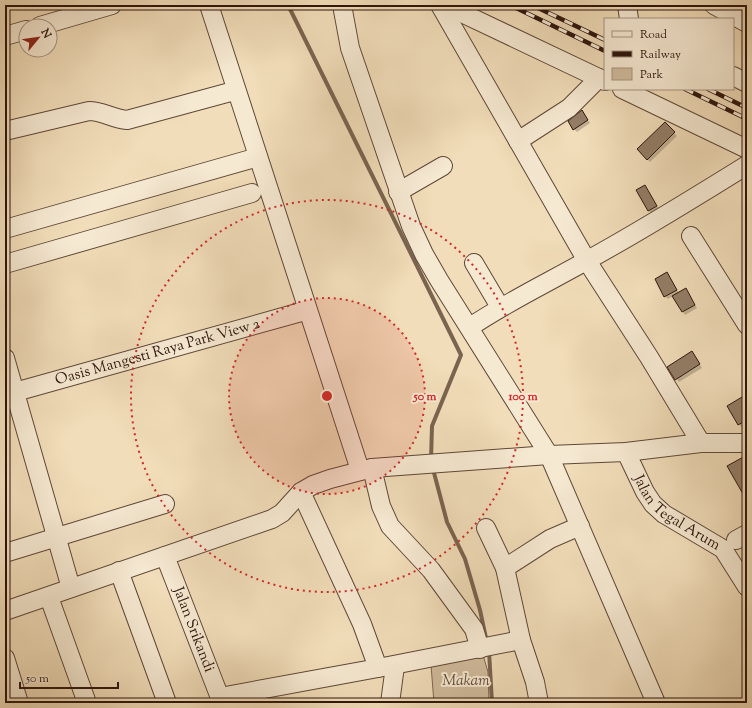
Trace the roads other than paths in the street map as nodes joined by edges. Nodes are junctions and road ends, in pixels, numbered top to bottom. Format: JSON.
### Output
{"nodes":[{"id":1,"x":112,"y":5,"type":"edge"},
{"id":2,"x":209,"y":5,"type":"edge"},
{"id":3,"x":342,"y":5,"type":"edge"},
{"id":4,"x":440,"y":5,"type":"edge"},
{"id":5,"x":445,"y":5,"type":"edge"},
{"id":6,"x":626,"y":5,"type":"edge"},
{"id":7,"x":714,"y":5,"type":"edge"},
{"id":8,"x":629,"y":18,"type":"edge"},
{"id":9,"x":58,"y":21,"type":"edge"},
{"id":10,"x":747,"y":23,"type":"edge"},
{"id":11,"x":18,"y":32,"type":"edge"},
{"id":12,"x":5,"y":36,"type":"edge"},
{"id":13,"x":734,"y":76,"type":"edge"},
{"id":14,"x":602,"y":79,"type":"edge"},
{"id":15,"x":747,"y":83,"type":"edge"},
{"id":16,"x":624,"y":90,"type":"edge"},
{"id":17,"x":234,"y":91,"type":"dead end"},
{"id":18,"x":5,"y":131,"type":"edge"},
{"id":19,"x":518,"y":141,"type":"junction"},
{"id":20,"x":747,"y":149,"type":"edge"},
{"id":21,"x":258,"y":157,"type":"junction"},
{"id":22,"x":747,"y":165,"type":"edge"},
{"id":23,"x":443,"y":166,"type":"dead end"},
{"id":24,"x":398,"y":192,"type":"junction"},
{"id":25,"x":252,"y":193,"type":"dead end"},
{"id":26,"x":5,"y":229,"type":"edge"},
{"id":27,"x":691,"y":236,"type":"dead end"},
{"id":28,"x":587,"y":261,"type":"junction"},
{"id":29,"x":474,"y":263,"type":"dead end"},
{"id":30,"x":5,"y":264,"type":"edge"},
{"id":31,"x":500,"y":307,"type":"junction"},
{"id":32,"x":301,"y":312,"type":"dead end"},
{"id":33,"x":747,"y":325,"type":"edge"},
{"id":34,"x":470,"y":327,"type":"junction"},
{"id":35,"x":5,"y":358,"type":"edge"},
{"id":36,"x":15,"y":392,"type":"junction"},
{"id":37,"x":701,"y":443,"type":"junction"},
{"id":38,"x":747,"y":443,"type":"edge"},
{"id":39,"x":626,"y":452,"type":"junction"},
{"id":40,"x":549,"y":455,"type":"junction"},
{"id":41,"x":366,"y":469,"type":"junction"},
{"id":42,"x":301,"y":492,"type":"junction"},
{"id":43,"x":165,"y":504,"type":"dead end"},
{"id":44,"x":580,"y":526,"type":"junction"},
{"id":45,"x":486,"y":528,"type":"dead end"},
{"id":46,"x":56,"y":538,"type":"junction"},
{"id":47,"x":5,"y":553,"type":"edge"},
{"id":48,"x":165,"y":556,"type":"junction"},
{"id":49,"x":505,"y":568,"type":"junction"},
{"id":50,"x":119,"y":570,"type":"junction"},
{"id":51,"x":745,"y":579,"type":"edge"},
{"id":52,"x":71,"y":588,"type":"junction"},
{"id":53,"x":49,"y":597,"type":"junction"},
{"id":54,"x":5,"y":611,"type":"edge"},
{"id":55,"x":521,"y":640,"type":"junction"},
{"id":56,"x":485,"y":648,"type":"junction"},
{"id":57,"x":5,"y":658,"type":"edge"},
{"id":58,"x":387,"y":667,"type":"junction"},
{"id":59,"x":221,"y":700,"type":"edge"},
{"id":60,"x":18,"y":703,"type":"edge"},
{"id":61,"x":88,"y":703,"type":"edge"},
{"id":62,"x":167,"y":703,"type":"edge"},
{"id":63,"x":390,"y":703,"type":"edge"},
{"id":64,"x":539,"y":703,"type":"edge"},
{"id":65,"x":656,"y":703,"type":"edge"}],
"edges":[{"from":1,"to":9,"type":"street"},
{"from":2,"to":21,"type":"street"},
{"from":3,"to":24,"type":"street"},
{"from":4,"to":19,"type":"street"},
{"from":5,"to":14,"type":"street"},
{"from":6,"to":8,"type":"street"},
{"from":7,"to":10,"type":"street"},
{"from":11,"to":12,"type":"street"},
{"from":13,"to":15,"type":"street"},
{"from":14,"to":19,"type":"street"},
{"from":16,"to":20,"type":"street"},
{"from":17,"to":18,"type":"street"},
{"from":19,"to":28,"type":"street"},
{"from":21,"to":26,"type":"street"},
{"from":21,"to":41,"type":"street"},
{"from":22,"to":28,"type":"street"},
{"from":23,"to":24,"type":"street"},
{"from":24,"to":34,"type":"street"},
{"from":25,"to":30,"type":"street"},
{"from":27,"to":33,"type":"street"},
{"from":28,"to":31,"type":"street"},
{"from":28,"to":37,"type":"street"},
{"from":29,"to":31,"type":"street"},
{"from":31,"to":34,"type":"street"},
{"from":32,"to":36,"type":"street","name":"Oasis Mangesti Raya Park View 2"},
{"from":34,"to":40,"type":"street"},
{"from":35,"to":36,"type":"street"},
{"from":36,"to":46,"type":"street"},
{"from":37,"to":38,"type":"street"},
{"from":37,"to":39,"type":"street"},
{"from":39,"to":40,"type":"street"},
{"from":39,"to":51,"type":"street","name":"Jalan Tegal Arum"},
{"from":40,"to":41,"type":"street"},
{"from":40,"to":44,"type":"street"},
{"from":41,"to":42,"type":"street"},
{"from":41,"to":56,"type":"street"},
{"from":42,"to":48,"type":"street"},
{"from":42,"to":58,"type":"street"},
{"from":43,"to":46,"type":"street"},
{"from":44,"to":49,"type":"street"},
{"from":44,"to":65,"type":"street"},
{"from":45,"to":49,"type":"street"},
{"from":46,"to":47,"type":"street"},
{"from":46,"to":52,"type":"street"},
{"from":48,"to":50,"type":"street"},
{"from":48,"to":59,"type":"street","name":"Jalan Srikandi"},
{"from":49,"to":55,"type":"street"},
{"from":50,"to":52,"type":"street"},
{"from":50,"to":62,"type":"street"},
{"from":52,"to":53,"type":"street"},
{"from":53,"to":54,"type":"street"},
{"from":53,"to":61,"type":"street"},
{"from":55,"to":56,"type":"street"},
{"from":55,"to":64,"type":"street"},
{"from":56,"to":58,"type":"street"},
{"from":57,"to":60,"type":"street"},
{"from":58,"to":59,"type":"street"},
{"from":58,"to":63,"type":"street"}]}
